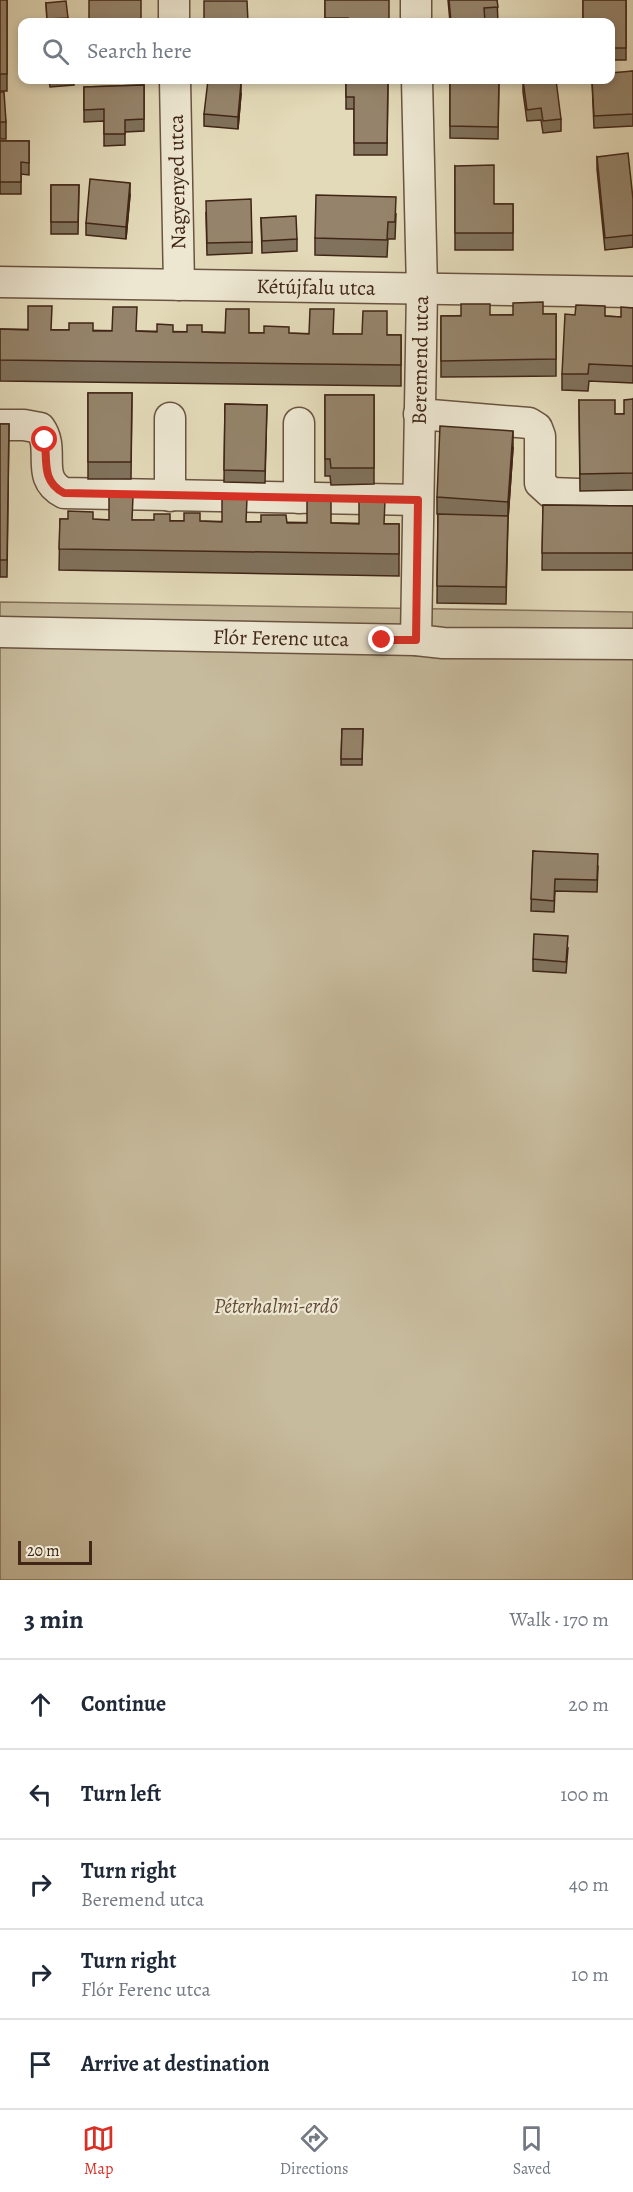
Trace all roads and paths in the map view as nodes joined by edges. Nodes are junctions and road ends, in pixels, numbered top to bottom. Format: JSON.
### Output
{"nodes":[{"id":1,"x":174,"y":0,"type":"edge"},
{"id":2,"x":416,"y":0,"type":"edge"},
{"id":3,"x":174,"y":18,"type":"edge"},
{"id":4,"x":416,"y":18,"type":"edge"},
{"id":5,"x":175,"y":84,"type":"edge"},
{"id":6,"x":417,"y":84,"type":"edge"},
{"id":7,"x":0,"y":282,"type":"edge"},
{"id":8,"x":179,"y":285,"type":"junction"},
{"id":9,"x":422,"y":289,"type":"junction"},
{"id":10,"x":633,"y":292,"type":"edge"},
{"id":11,"x":419,"y":414,"type":"junction"},
{"id":12,"x":170,"y":418,"type":"dead end"},
{"id":13,"x":299,"y":423,"type":"dead end"},
{"id":14,"x":0,"y":425,"type":"edge"},
{"id":15,"x":170,"y":496,"type":"junction"},
{"id":16,"x":633,"y":496,"type":"edge"},
{"id":17,"x":299,"y":498,"type":"junction"},
{"id":18,"x":418,"y":500,"type":"junction"},
{"id":19,"x":0,"y":632,"type":"edge"},
{"id":20,"x":416,"y":640,"type":"junction"},
{"id":21,"x":633,"y":644,"type":"edge"}],
"edges":[{"from":1,"to":3,"type":"street"},
{"from":2,"to":4,"type":"street"},
{"from":5,"to":8,"type":"street","name":"Nagyenyed utca"},
{"from":6,"to":9,"type":"street","name":"Beremend utca"},
{"from":7,"to":8,"type":"street","name":"Kétújfalu utca"},
{"from":8,"to":9,"type":"street","name":"Kétújfalu utca"},
{"from":9,"to":10,"type":"street","name":"Kétújfalu utca"},
{"from":9,"to":11,"type":"street","name":"Beremend utca"},
{"from":11,"to":16,"type":"street"},
{"from":11,"to":18,"type":"street","name":"Beremend utca"},
{"from":12,"to":15,"type":"street"},
{"from":13,"to":17,"type":"street"},
{"from":14,"to":15,"type":"street"},
{"from":15,"to":17,"type":"street"},
{"from":17,"to":18,"type":"street"},
{"from":18,"to":20,"type":"street","name":"Beremend utca"},
{"from":19,"to":20,"type":"street","name":"Flór Ferenc utca"},
{"from":20,"to":21,"type":"street","name":"Flór Ferenc utca"}]}
